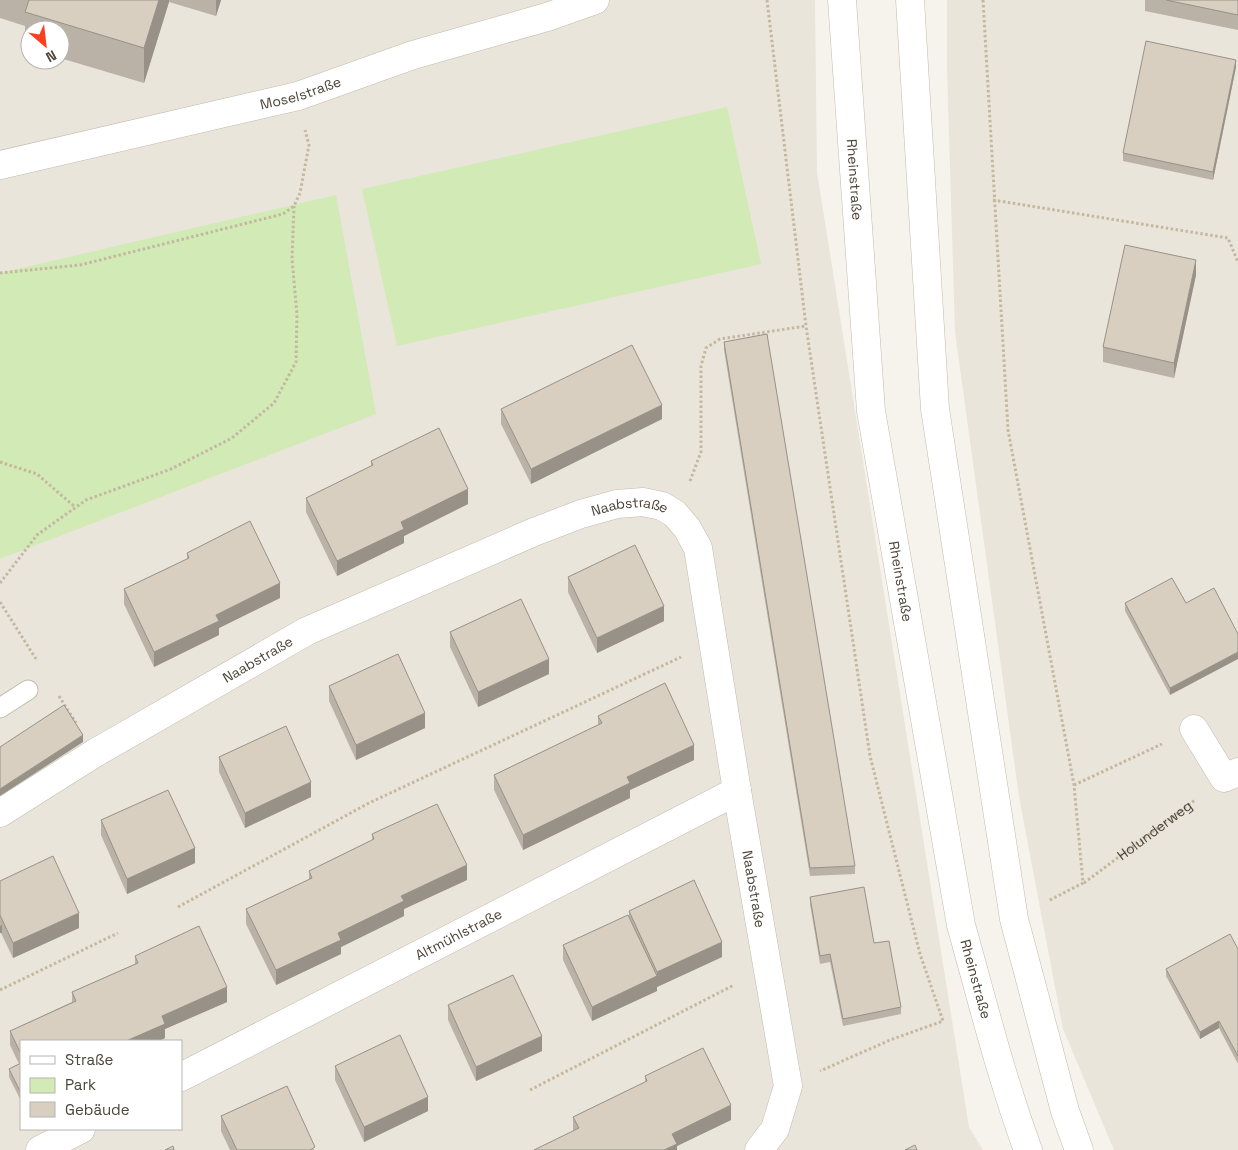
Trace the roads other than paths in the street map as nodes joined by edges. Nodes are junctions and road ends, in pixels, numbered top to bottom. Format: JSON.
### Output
{"nodes":[{"id":1,"x":595,"y":0,"type":"edge"},
{"id":2,"x":842,"y":0,"type":"edge"},
{"id":3,"x":910,"y":0,"type":"edge"},
{"id":4,"x":0,"y":165,"type":"edge"},
{"id":5,"x":28,"y":690,"type":"dead end"},
{"id":6,"x":0,"y":708,"type":"edge"},
{"id":7,"x":1194,"y":729,"type":"road end"},
{"id":8,"x":1231,"y":775,"type":"edge"},
{"id":9,"x":737,"y":790,"type":"junction"},
{"id":10,"x":0,"y":813,"type":"edge"},
{"id":11,"x":182,"y":1076,"type":"edge"},
{"id":12,"x":79,"y":1130,"type":"edge"},
{"id":13,"x":40,"y":1150,"type":"edge"},
{"id":14,"x":759,"y":1150,"type":"edge"},
{"id":15,"x":1028,"y":1150,"type":"edge"},
{"id":16,"x":1079,"y":1150,"type":"edge"}],
"edges":[{"from":1,"to":4,"type":"street","name":"Moselstraße"},
{"from":2,"to":15,"type":"street","name":"Rheinstraße"},
{"from":3,"to":16,"type":"street"},
{"from":5,"to":6,"type":"lane"},
{"from":7,"to":8,"type":"street"},
{"from":9,"to":10,"type":"street","name":"Naabstraße"},
{"from":9,"to":11,"type":"street","name":"Altmühlstraße"},
{"from":9,"to":14,"type":"street","name":"Naabstraße"},
{"from":12,"to":13,"type":"street"}]}
